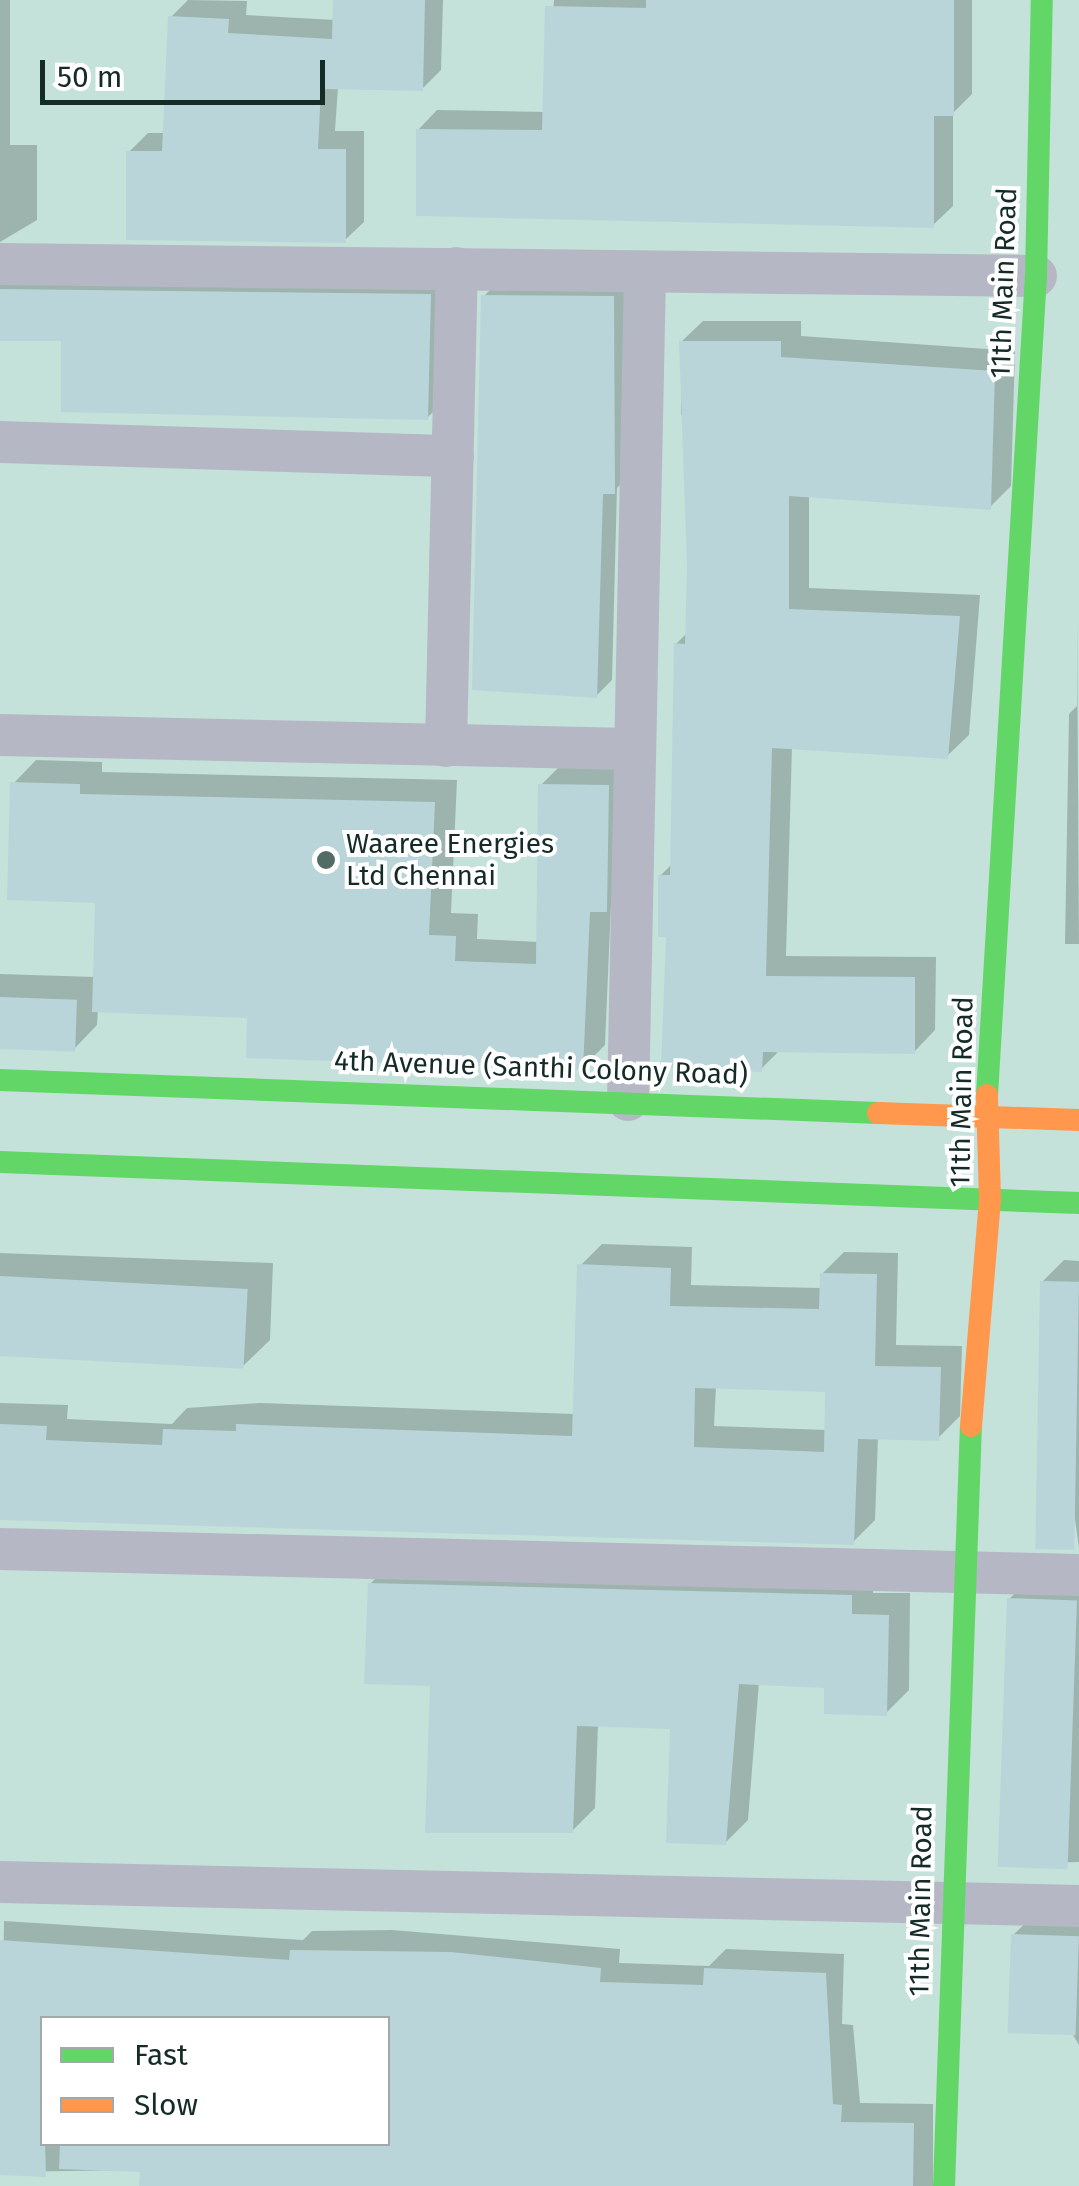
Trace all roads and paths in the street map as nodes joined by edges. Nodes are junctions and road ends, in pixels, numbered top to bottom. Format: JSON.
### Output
{"nodes":[{"id":1,"x":1042,"y":0,"type":"edge"},
{"id":2,"x":0,"y":264,"type":"edge"},
{"id":3,"x":457,"y":268,"type":"junction"},
{"id":4,"x":645,"y":272,"type":"junction"},
{"id":5,"x":1036,"y":276,"type":"junction"},
{"id":6,"x":0,"y":442,"type":"edge"},
{"id":7,"x":453,"y":456,"type":"junction"},
{"id":8,"x":0,"y":735,"type":"edge"},
{"id":9,"x":446,"y":746,"type":"junction"},
{"id":10,"x":630,"y":749,"type":"junction"},
{"id":11,"x":0,"y":1080,"type":"edge"},
{"id":12,"x":628,"y":1100,"type":"junction"},
{"id":13,"x":986,"y":1117,"type":"junction"},
{"id":14,"x":1079,"y":1120,"type":"edge"},
{"id":15,"x":0,"y":1162,"type":"edge"},
{"id":16,"x":990,"y":1199,"type":"junction"},
{"id":17,"x":1079,"y":1202,"type":"edge"},
{"id":18,"x":0,"y":1550,"type":"edge"},
{"id":19,"x":1079,"y":1575,"type":"edge"},
{"id":20,"x":959,"y":1576,"type":"junction"},
{"id":21,"x":0,"y":1882,"type":"edge"},
{"id":22,"x":950,"y":1905,"type":"junction"},
{"id":23,"x":1079,"y":1906,"type":"edge"},
{"id":24,"x":944,"y":2186,"type":"edge"}],
"edges":[{"from":1,"to":5,"type":"street","name":"11th Main Road"},
{"from":2,"to":3,"type":"street"},
{"from":3,"to":4,"type":"street"},
{"from":3,"to":7,"type":"street"},
{"from":4,"to":5,"type":"street"},
{"from":4,"to":10,"type":"street"},
{"from":5,"to":13,"type":"street","name":"11th Main Road"},
{"from":6,"to":7,"type":"street"},
{"from":7,"to":9,"type":"street"},
{"from":8,"to":9,"type":"street"},
{"from":9,"to":10,"type":"street"},
{"from":10,"to":12,"type":"street"},
{"from":11,"to":12,"type":"street","name":"4th Avenue (Santhi Colony Road)"},
{"from":12,"to":13,"type":"street","name":"4th Avenue (Santhi Colony Road)"},
{"from":13,"to":14,"type":"street","name":"4th Avenue (Santhi Colony Road)"},
{"from":13,"to":16,"type":"street","name":"11th Main Road"},
{"from":15,"to":16,"type":"street"},
{"from":16,"to":17,"type":"street"},
{"from":16,"to":20,"type":"street","name":"11th Main Road"},
{"from":18,"to":20,"type":"street"},
{"from":19,"to":20,"type":"street"},
{"from":20,"to":22,"type":"street","name":"11th Main Road"},
{"from":21,"to":22,"type":"street"},
{"from":22,"to":23,"type":"street"},
{"from":22,"to":24,"type":"street","name":"11th Main Road"}]}
